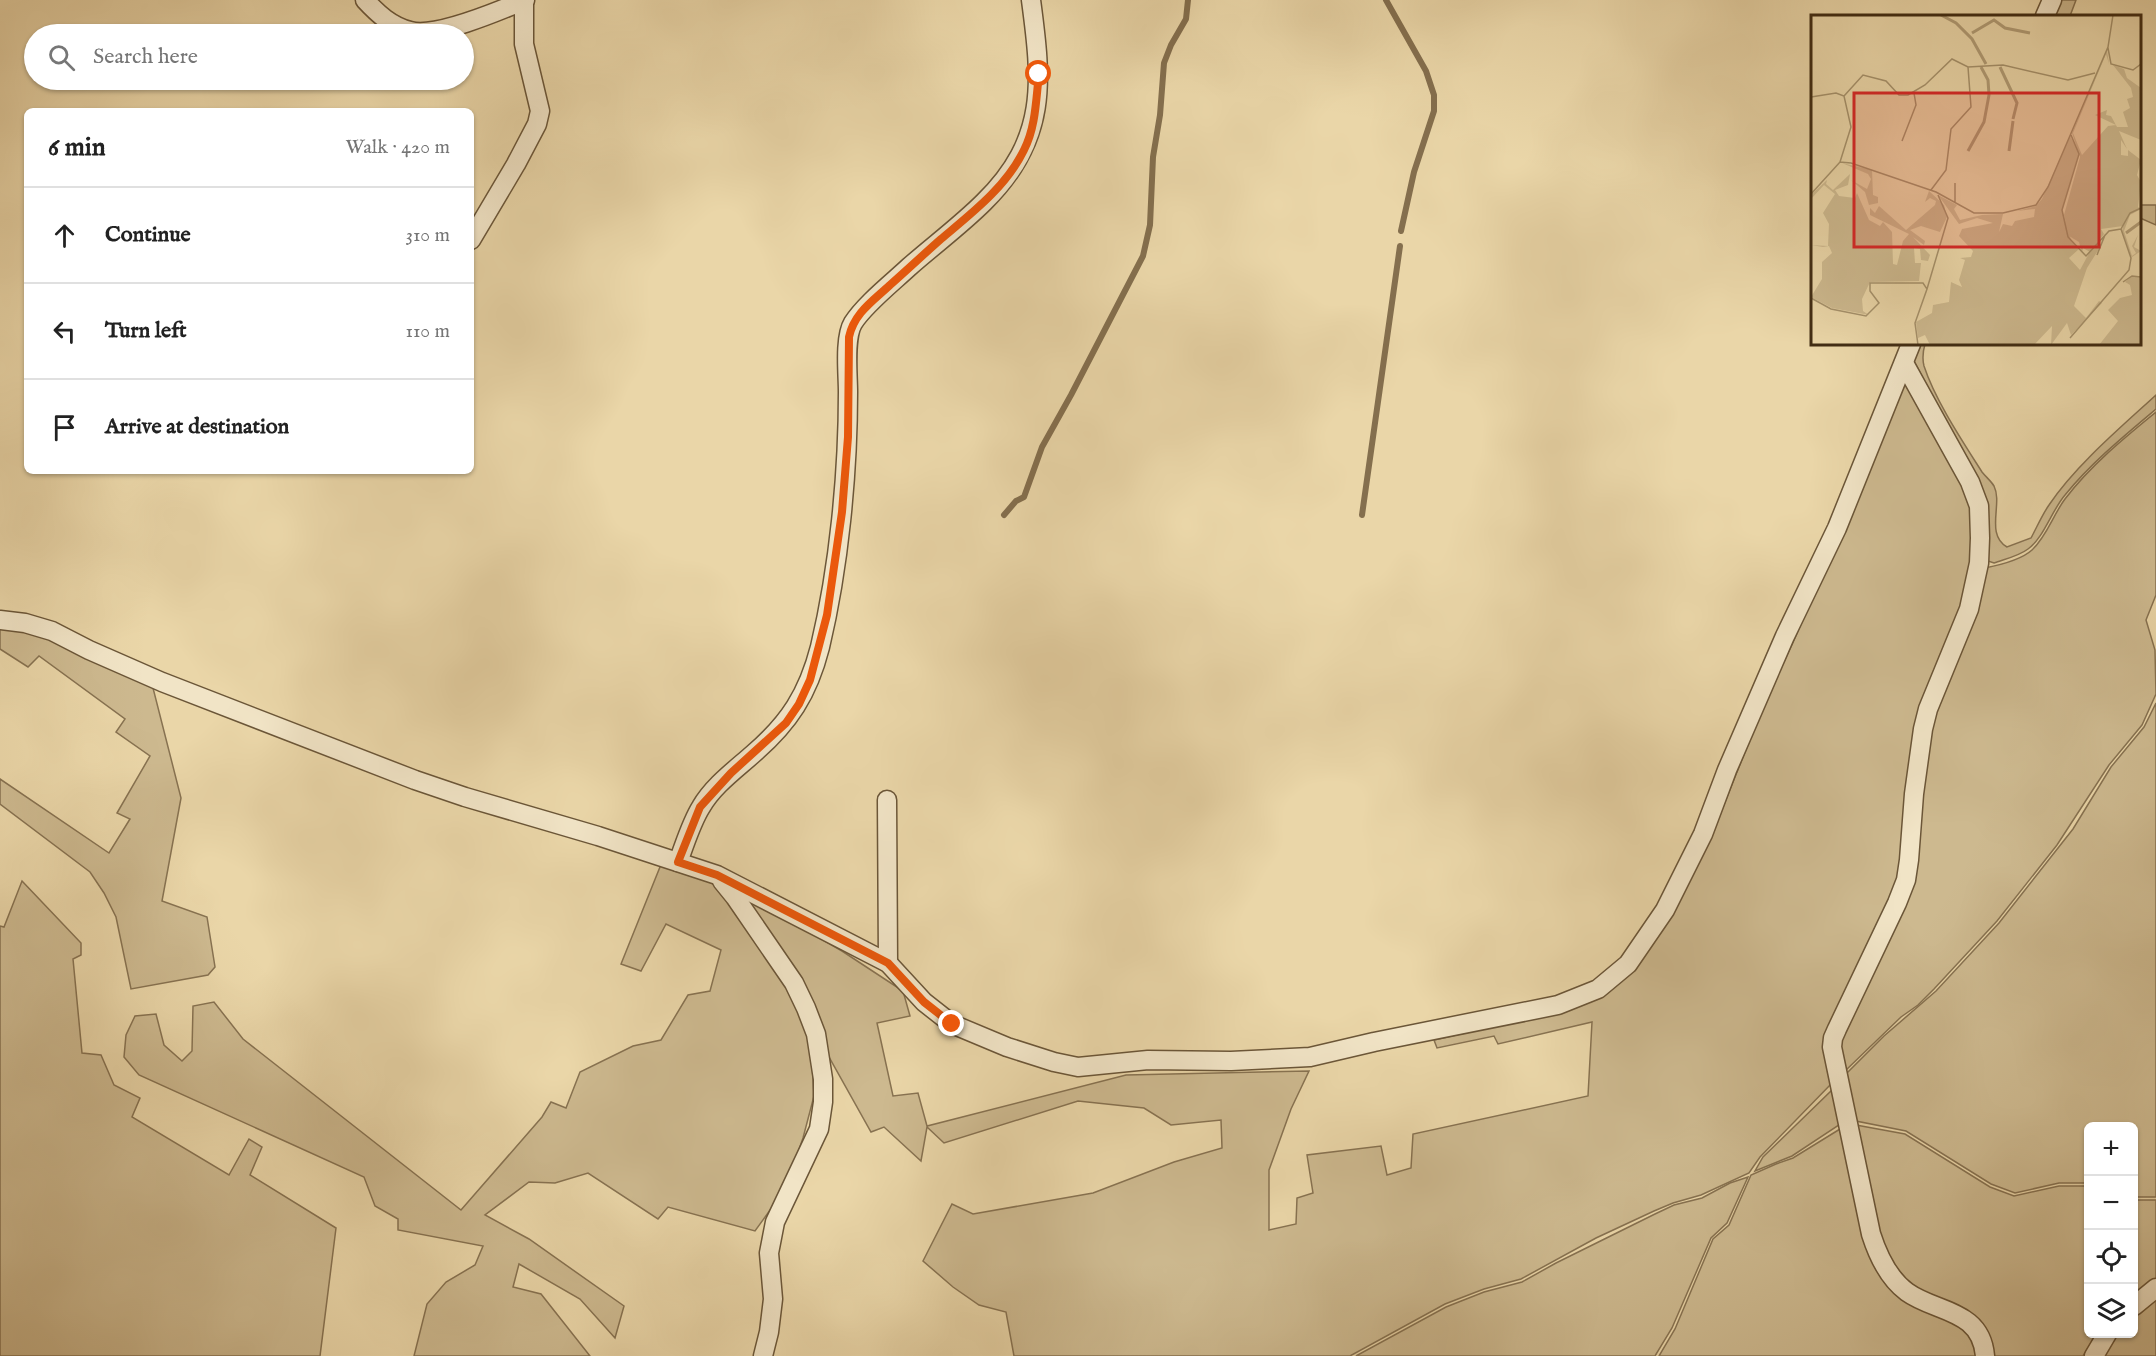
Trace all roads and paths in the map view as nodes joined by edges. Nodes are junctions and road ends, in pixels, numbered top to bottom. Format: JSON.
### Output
{"nodes":[{"id":1,"x":365,"y":0,"type":"edge"},
{"id":2,"x":524,"y":0,"type":"edge"},
{"id":3,"x":1031,"y":0,"type":"edge"},
{"id":4,"x":2052,"y":0,"type":"edge"},
{"id":5,"x":2045,"y":15,"type":"edge"},
{"id":6,"x":393,"y":24,"type":"edge"},
{"id":7,"x":457,"y":24,"type":"edge"},
{"id":8,"x":474,"y":235,"type":"edge"},
{"id":9,"x":1911,"y":345,"type":"edge"},
{"id":10,"x":1904,"y":363,"type":"junction"},
{"id":11,"x":0,"y":620,"type":"edge"},
{"id":12,"x":887,"y":800,"type":"dead end"},
{"id":13,"x":678,"y":862,"type":"junction"},
{"id":14,"x":717,"y":875,"type":"junction"},
{"id":15,"x":888,"y":963,"type":"junction"},
{"id":16,"x":2156,"y":1288,"type":"edge"},
{"id":17,"x":2138,"y":1302,"type":"edge"},
{"id":18,"x":2105,"y":1338,"type":"edge"},
{"id":19,"x":763,"y":1356,"type":"edge"},
{"id":20,"x":1985,"y":1356,"type":"edge"},
{"id":21,"x":2094,"y":1356,"type":"edge"}],
"edges":[{"from":1,"to":6,"type":"street"},
{"from":2,"to":7,"type":"street"},
{"from":2,"to":8,"type":"street"},
{"from":3,"to":13,"type":"street"},
{"from":4,"to":5,"type":"street"},
{"from":9,"to":10,"type":"street"},
{"from":10,"to":15,"type":"street"},
{"from":10,"to":20,"type":"street"},
{"from":11,"to":13,"type":"street"},
{"from":12,"to":15,"type":"street"},
{"from":13,"to":14,"type":"street"},
{"from":14,"to":15,"type":"street"},
{"from":14,"to":19,"type":"street"},
{"from":16,"to":17,"type":"street"},
{"from":18,"to":21,"type":"street"}]}
